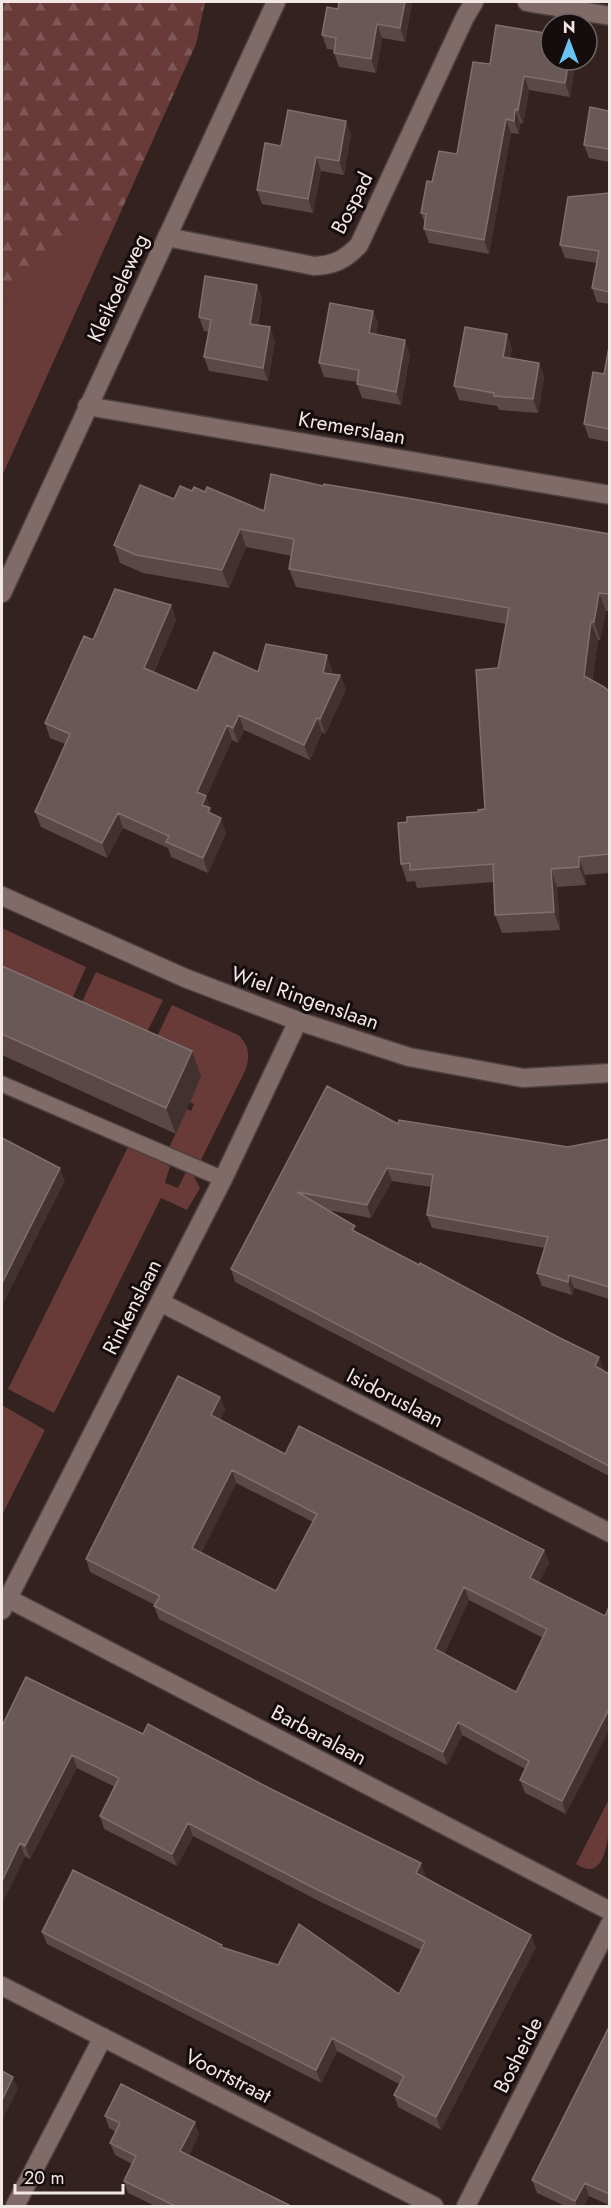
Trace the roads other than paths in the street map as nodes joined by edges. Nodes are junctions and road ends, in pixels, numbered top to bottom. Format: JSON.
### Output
{"nodes":[{"id":1,"x":276,"y":2,"type":"edge"},
{"id":2,"x":474,"y":2,"type":"edge"},
{"id":3,"x":527,"y":2,"type":"edge"},
{"id":4,"x":609,"y":16,"type":"edge"},
{"id":5,"x":167,"y":237,"type":"junction"},
{"id":6,"x":87,"y":406,"type":"junction"},
{"id":7,"x":609,"y":495,"type":"edge"},
{"id":8,"x":2,"y":593,"type":"edge"},
{"id":9,"x":2,"y":896,"type":"edge"},
{"id":10,"x":298,"y":1022,"type":"junction"},
{"id":11,"x":609,"y":1073,"type":"edge"},
{"id":12,"x":2,"y":1084,"type":"edge"},
{"id":13,"x":223,"y":1179,"type":"junction"},
{"id":14,"x":160,"y":1302,"type":"junction"},
{"id":15,"x":609,"y":1533,"type":"edge"},
{"id":16,"x":4,"y":1604,"type":"edge"},
{"id":17,"x":609,"y":1911,"type":"edge"},
{"id":18,"x":609,"y":1924,"type":"edge"},
{"id":19,"x":2,"y":1986,"type":"edge"},
{"id":20,"x":103,"y":2037,"type":"junction"},
{"id":21,"x":15,"y":2206,"type":"edge"},
{"id":22,"x":434,"y":2206,"type":"edge"},
{"id":23,"x":466,"y":2206,"type":"edge"}],
"edges":[{"from":1,"to":5,"type":"street","name":"Kleikoeleweg"},
{"from":2,"to":5,"type":"street","name":"Bospad"},
{"from":3,"to":4,"type":"street"},
{"from":5,"to":6,"type":"street","name":"Kleikoeleweg"},
{"from":6,"to":7,"type":"street","name":"Kremerslaan"},
{"from":6,"to":8,"type":"street","name":"Kleikoeleweg"},
{"from":9,"to":10,"type":"street","name":"Wiel Ringenslaan"},
{"from":10,"to":11,"type":"street","name":"Wiel Ringenslaan"},
{"from":10,"to":13,"type":"street","name":"Rinkenslaan"},
{"from":12,"to":13,"type":"lane"},
{"from":13,"to":14,"type":"street","name":"Rinkenslaan"},
{"from":14,"to":15,"type":"street","name":"Isidoruslaan"},
{"from":14,"to":16,"type":"street","name":"Rinkenslaan"},
{"from":16,"to":17,"type":"street","name":"Barbaralaan"},
{"from":18,"to":23,"type":"street","name":"Bosheide"},
{"from":19,"to":20,"type":"street","name":"Voortstraat"},
{"from":20,"to":21,"type":"street"},
{"from":20,"to":22,"type":"street","name":"Voortstraat"}]}
